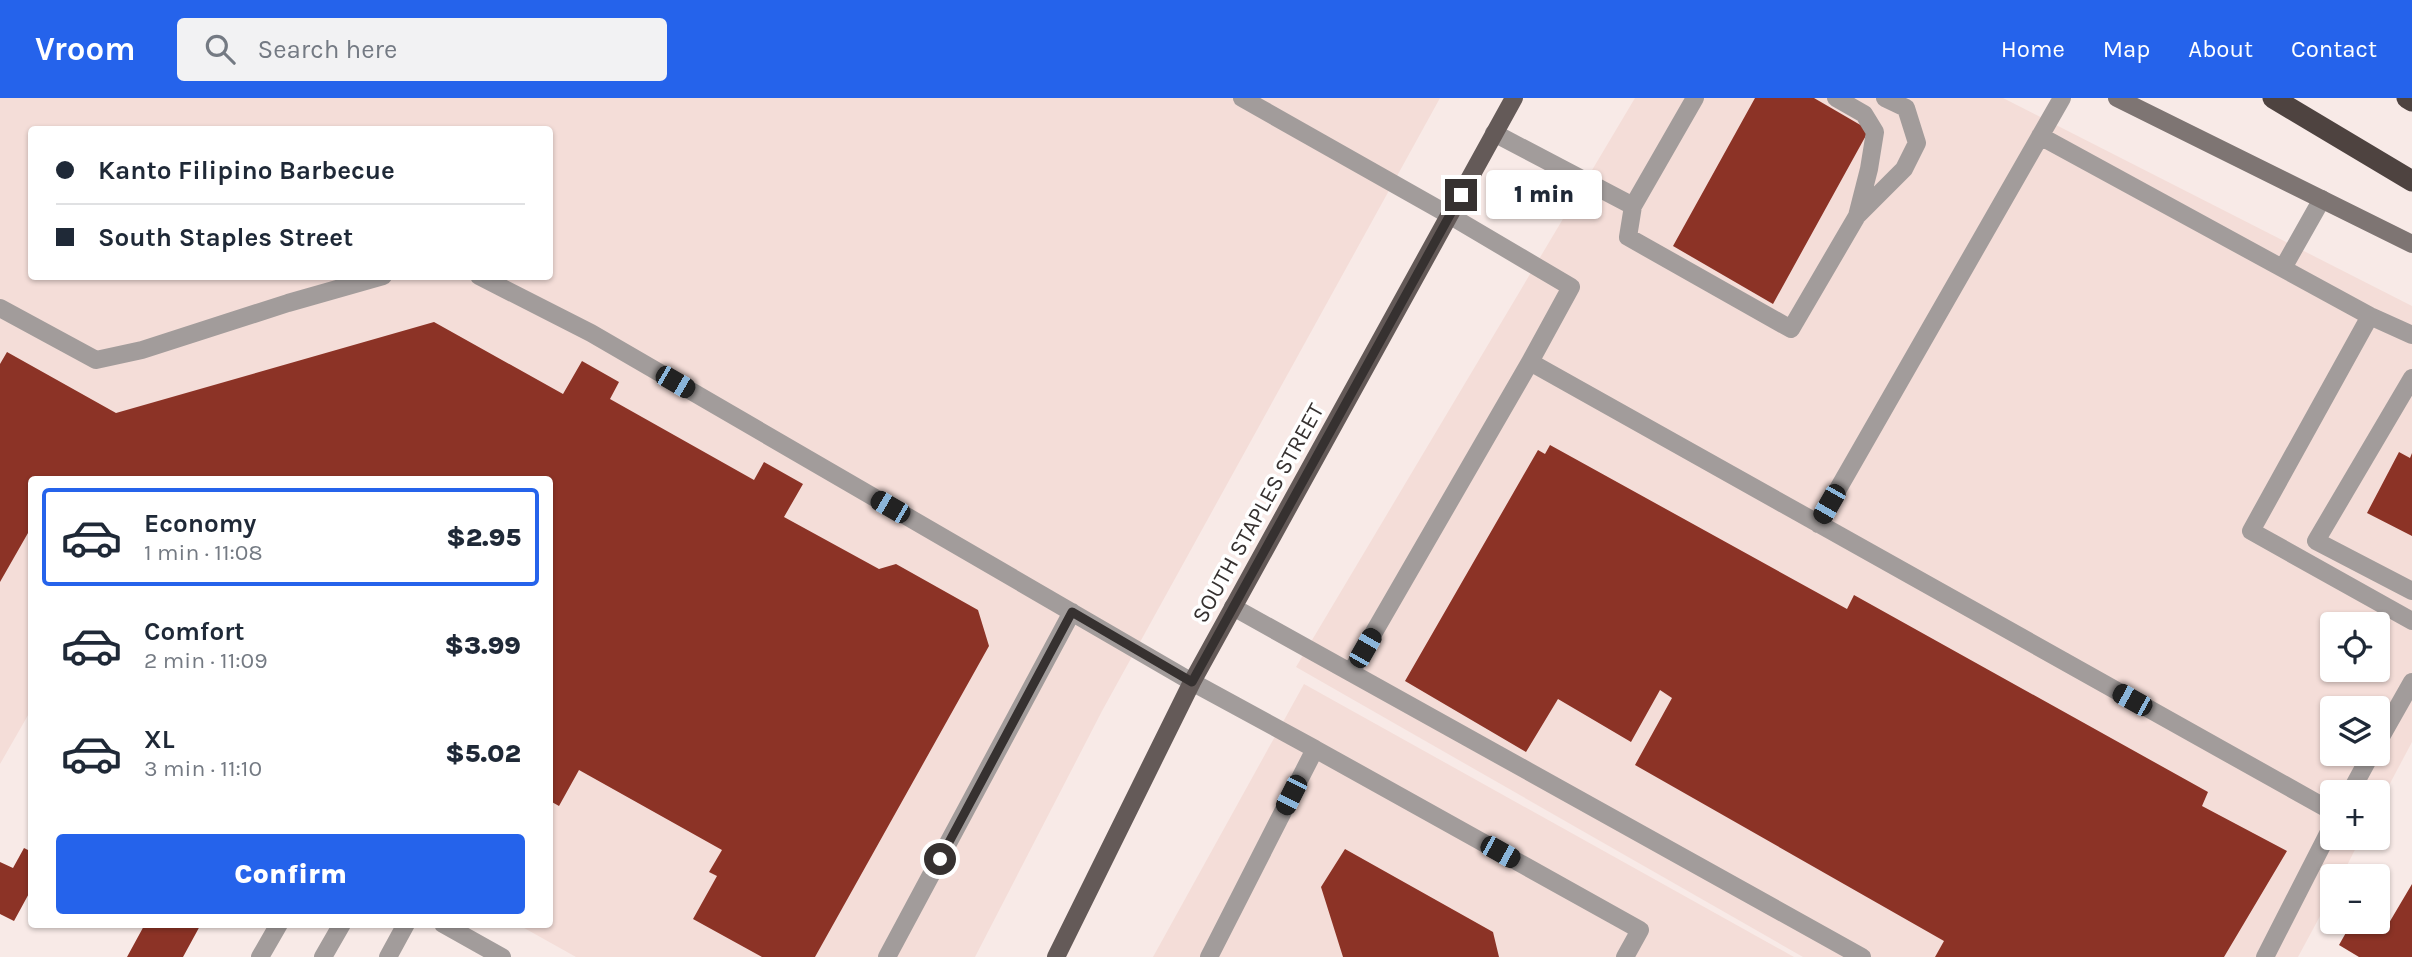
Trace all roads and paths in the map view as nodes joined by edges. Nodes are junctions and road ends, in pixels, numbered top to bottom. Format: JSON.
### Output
{"nodes":[{"id":1,"x":1242,"y":98,"type":"edge"},
{"id":2,"x":1514,"y":98,"type":"edge"},
{"id":3,"x":1695,"y":98,"type":"edge"},
{"id":4,"x":1836,"y":98,"type":"edge"},
{"id":5,"x":1885,"y":98,"type":"edge"},
{"id":6,"x":2062,"y":98,"type":"edge"},
{"id":7,"x":2117,"y":98,"type":"edge"},
{"id":8,"x":2273,"y":98,"type":"edge"},
{"id":9,"x":2407,"y":98,"type":"edge"},
{"id":10,"x":2412,"y":101,"type":"edge"},
{"id":11,"x":1908,"y":103,"type":"edge"},
{"id":12,"x":1494,"y":133,"type":"junction"},
{"id":13,"x":2040,"y":136,"type":"junction"},
{"id":14,"x":2412,"y":181,"type":"edge"},
{"id":15,"x":2322,"y":200,"type":"junction"},
{"id":16,"x":1633,"y":206,"type":"junction"},
{"id":17,"x":1449,"y":215,"type":"junction"},
{"id":18,"x":1857,"y":216,"type":"junction"},
{"id":19,"x":2412,"y":244,"type":"edge"},
{"id":20,"x":2283,"y":268,"type":"junction"},
{"id":21,"x":369,"y":280,"type":"edge"},
{"id":22,"x":487,"y":280,"type":"edge"},
{"id":23,"x":0,"y":308,"type":"edge"},
{"id":24,"x":2370,"y":316,"type":"junction"},
{"id":25,"x":2412,"y":335,"type":"edge"},
{"id":26,"x":1530,"y":362,"type":"junction"},
{"id":27,"x":2412,"y":378,"type":"edge"},
{"id":28,"x":1818,"y":524,"type":"junction"},
{"id":29,"x":2412,"y":592,"type":"edge"},
{"id":30,"x":1233,"y":607,"type":"junction"},
{"id":31,"x":1072,"y":612,"type":"junction"},
{"id":32,"x":2412,"y":621,"type":"edge"},
{"id":33,"x":1351,"y":672,"type":"junction"},
{"id":34,"x":1192,"y":682,"type":"junction"},
{"id":35,"x":2412,"y":682,"type":"edge"},
{"id":36,"x":2390,"y":721,"type":"edge"},
{"id":37,"x":1315,"y":749,"type":"junction"},
{"id":38,"x":2320,"y":805,"type":"edge"},
{"id":39,"x":2320,"y":849,"type":"edge"},
{"id":40,"x":277,"y":928,"type":"edge"},
{"id":41,"x":340,"y":928,"type":"edge"},
{"id":42,"x":404,"y":928,"type":"edge"},
{"id":43,"x":450,"y":928,"type":"edge"},
{"id":44,"x":260,"y":957,"type":"edge"},
{"id":45,"x":323,"y":957,"type":"edge"},
{"id":46,"x":388,"y":957,"type":"edge"},
{"id":47,"x":502,"y":957,"type":"edge"},
{"id":48,"x":887,"y":957,"type":"edge"},
{"id":49,"x":1056,"y":957,"type":"edge"},
{"id":50,"x":1209,"y":957,"type":"edge"},
{"id":51,"x":1625,"y":957,"type":"edge"},
{"id":52,"x":1862,"y":957,"type":"edge"},
{"id":53,"x":2265,"y":957,"type":"edge"}],
"edges":[{"from":1,"to":17,"type":"lane"},
{"from":2,"to":12,"type":"main road","name":"SOUTH STAPLES STREET"},
{"from":3,"to":16,"type":"lane"},
{"from":4,"to":18,"type":"lane"},
{"from":5,"to":11,"type":"lane"},
{"from":6,"to":13,"type":"lane"},
{"from":7,"to":15,"type":"main road"},
{"from":8,"to":14,"type":"highway"},
{"from":9,"to":10,"type":"highway"},
{"from":11,"to":18,"type":"lane"},
{"from":12,"to":16,"type":"lane"},
{"from":12,"to":17,"type":"main road","name":"SOUTH STAPLES STREET"},
{"from":13,"to":20,"type":"lane"},
{"from":13,"to":28,"type":"lane"},
{"from":15,"to":19,"type":"main road"},
{"from":15,"to":20,"type":"lane"},
{"from":16,"to":18,"type":"lane"},
{"from":17,"to":26,"type":"lane"},
{"from":17,"to":30,"type":"main road","name":"SOUTH STAPLES STREET"},
{"from":20,"to":24,"type":"lane"},
{"from":21,"to":23,"type":"lane"},
{"from":22,"to":31,"type":"lane"},
{"from":24,"to":25,"type":"lane"},
{"from":24,"to":32,"type":"lane"},
{"from":26,"to":28,"type":"lane"},
{"from":26,"to":33,"type":"lane"},
{"from":27,"to":29,"type":"lane"},
{"from":28,"to":38,"type":"lane"},
{"from":30,"to":33,"type":"lane"},
{"from":30,"to":34,"type":"main road","name":"SOUTH STAPLES STREET"},
{"from":31,"to":34,"type":"lane"},
{"from":31,"to":48,"type":"lane"},
{"from":33,"to":52,"type":"lane"},
{"from":34,"to":37,"type":"lane"},
{"from":34,"to":49,"type":"main road","name":"SOUTH STAPLES STREET"},
{"from":35,"to":36,"type":"lane"},
{"from":37,"to":50,"type":"lane"},
{"from":37,"to":51,"type":"lane"},
{"from":39,"to":53,"type":"lane"},
{"from":40,"to":44,"type":"lane"},
{"from":41,"to":45,"type":"lane"},
{"from":42,"to":46,"type":"lane"},
{"from":43,"to":47,"type":"lane"}]}
